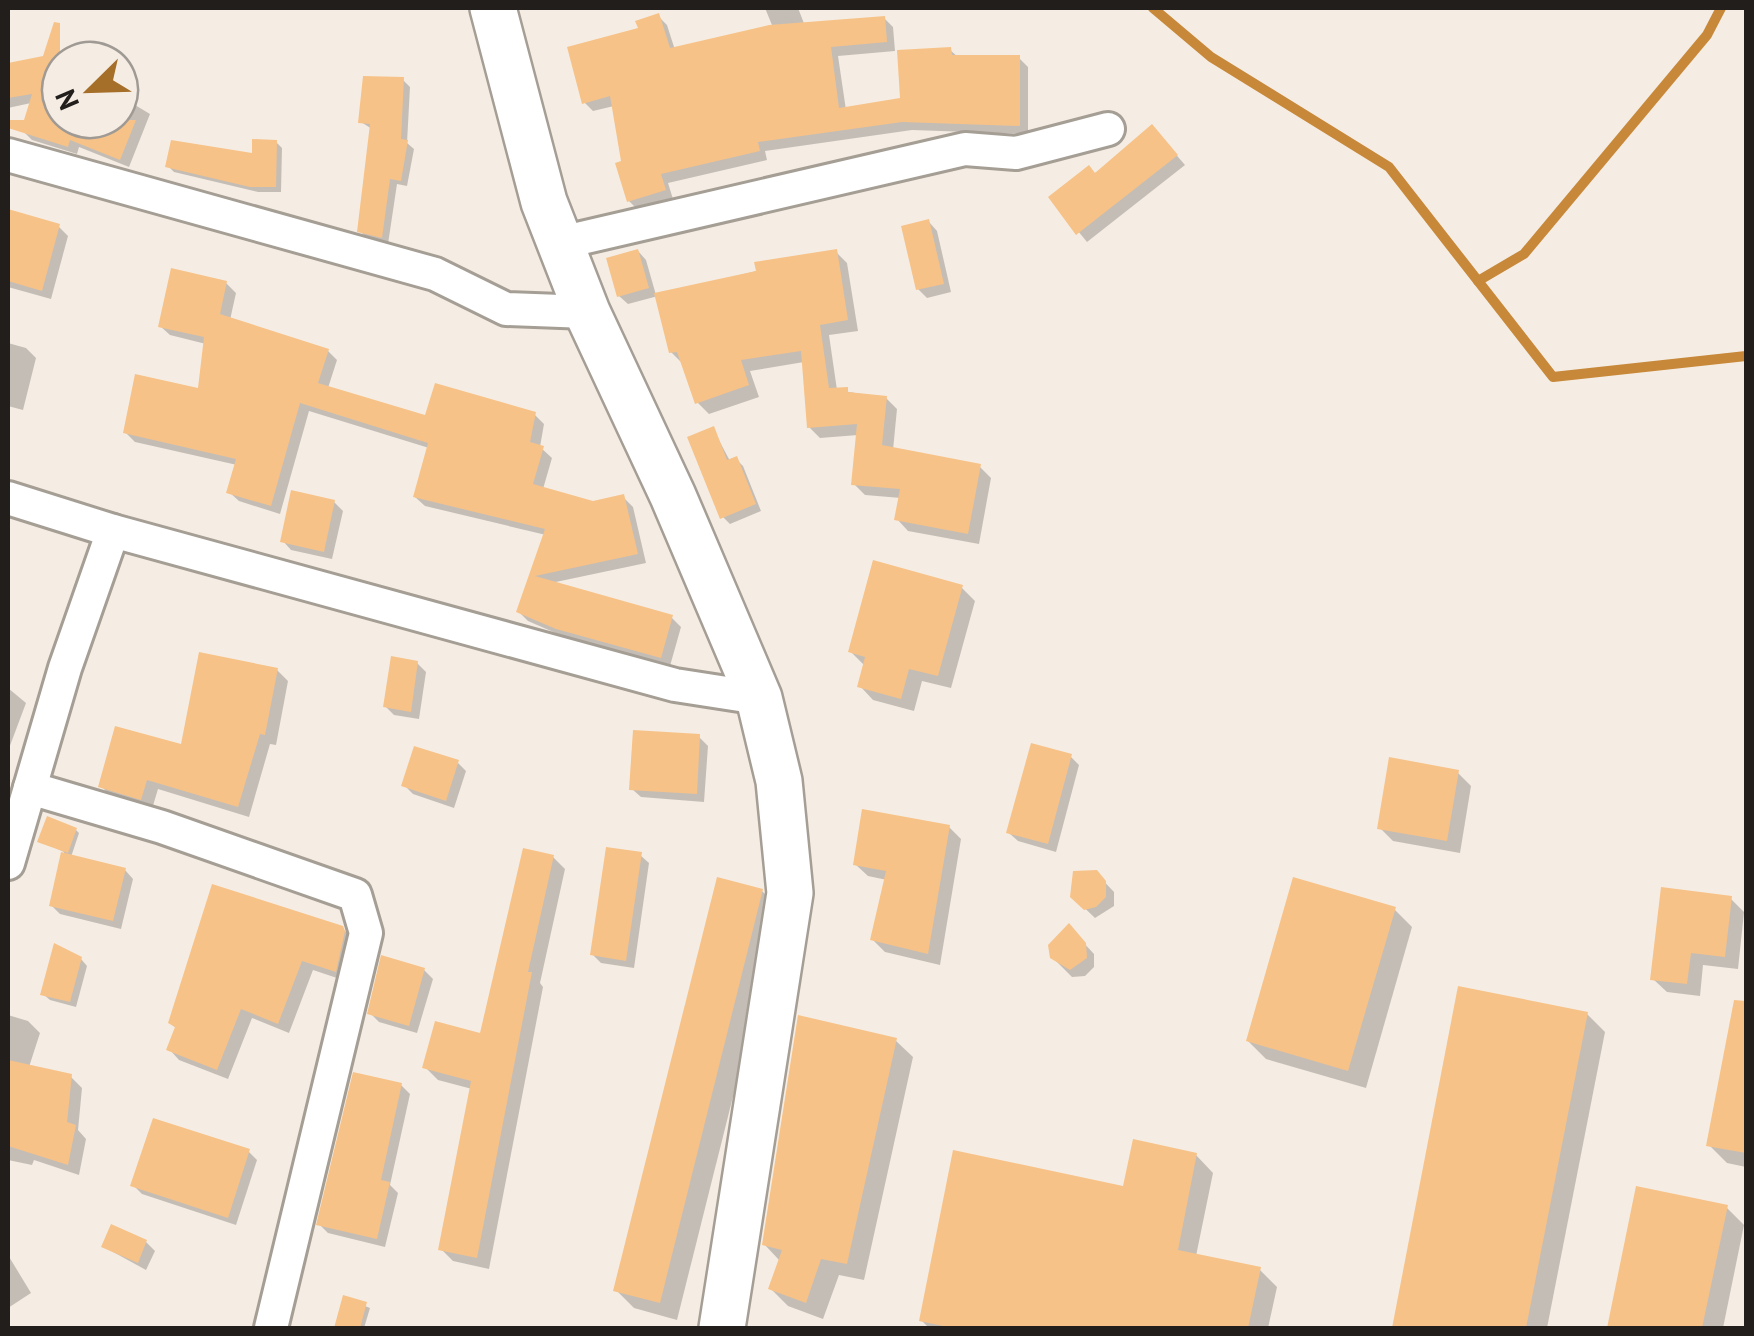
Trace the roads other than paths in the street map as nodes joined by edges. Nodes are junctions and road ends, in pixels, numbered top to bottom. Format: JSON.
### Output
{"nodes":[{"id":1,"x":493,"y":8,"type":"edge"},
{"id":2,"x":1108,"y":130,"type":"dead end"},
{"id":3,"x":8,"y":155,"type":"edge"},
{"id":4,"x":560,"y":242,"type":"junction"},
{"id":5,"x":587,"y":312,"type":"junction"},
{"id":6,"x":8,"y":498,"type":"edge"},
{"id":7,"x":114,"y":532,"type":"junction"},
{"id":8,"x":759,"y":698,"type":"junction"},
{"id":9,"x":30,"y":788,"type":"junction"},
{"id":10,"x":10,"y":847,"type":"edge"},
{"id":11,"x":271,"y":1328,"type":"edge"},
{"id":12,"x":722,"y":1328,"type":"edge"}],
"edges":[{"from":1,"to":4,"type":"street"},
{"from":2,"to":4,"type":"street"},
{"from":3,"to":5,"type":"street"},
{"from":4,"to":5,"type":"street"},
{"from":5,"to":8,"type":"street"},
{"from":6,"to":7,"type":"street"},
{"from":7,"to":8,"type":"street"},
{"from":7,"to":9,"type":"street"},
{"from":8,"to":12,"type":"street"},
{"from":9,"to":10,"type":"street"},
{"from":9,"to":11,"type":"street"}]}
